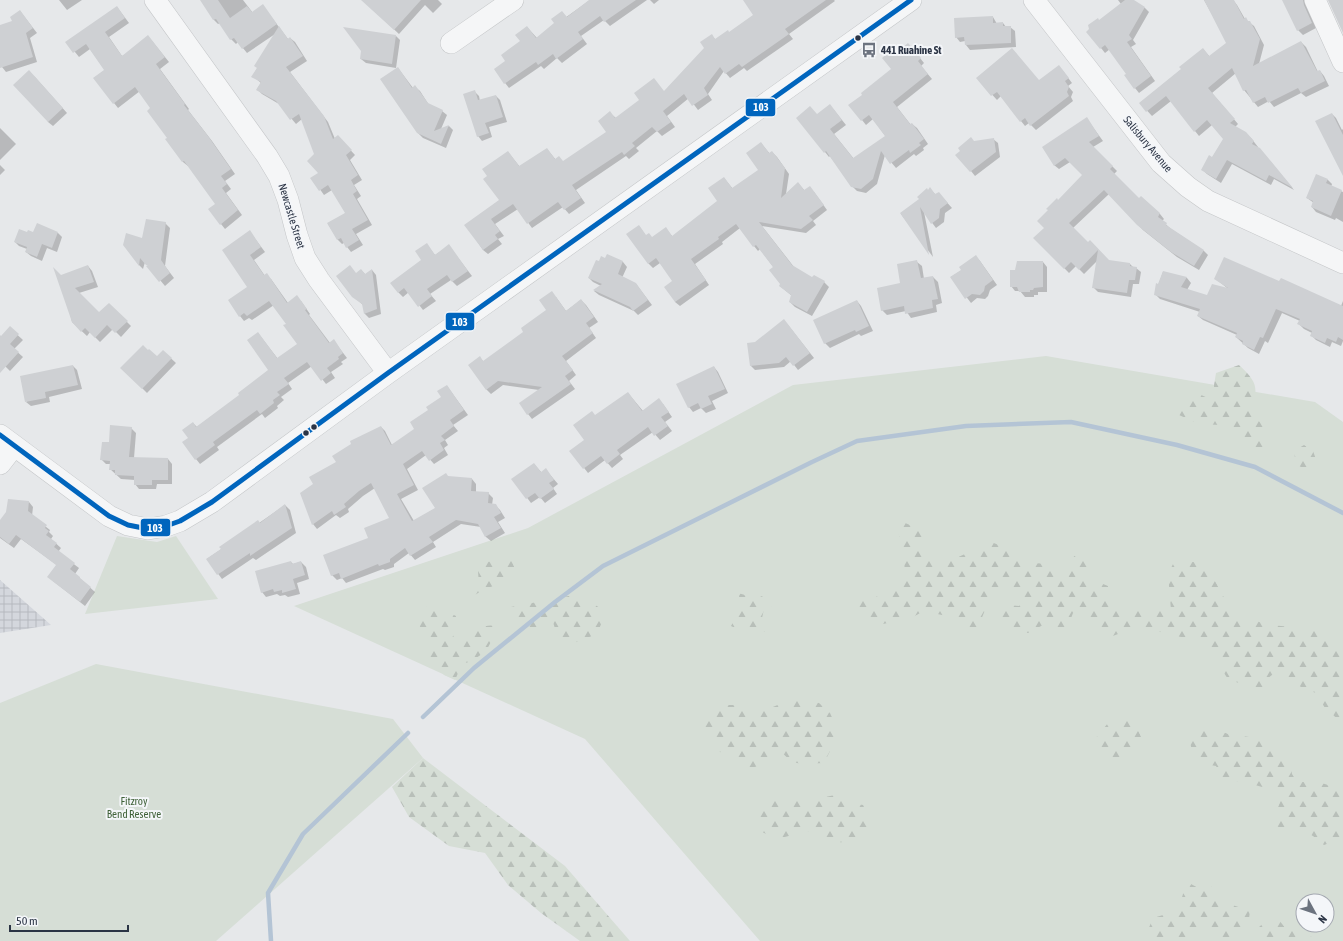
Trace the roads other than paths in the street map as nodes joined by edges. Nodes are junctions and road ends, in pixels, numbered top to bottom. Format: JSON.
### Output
{"nodes":[{"id":1,"x":155,"y":0,"type":"edge"},
{"id":2,"x":512,"y":0,"type":"edge"},
{"id":3,"x":911,"y":0,"type":"edge"},
{"id":4,"x":1034,"y":0,"type":"edge"},
{"id":5,"x":1314,"y":0,"type":"edge"},
{"id":6,"x":451,"y":43,"type":"dead end"},
{"id":7,"x":1343,"y":62,"type":"edge"},
{"id":8,"x":1343,"y":263,"type":"edge"},
{"id":9,"x":388,"y":373,"type":"junction"},
{"id":10,"x":7,"y":441,"type":"edge"},
{"id":11,"x":0,"y":464,"type":"edge"}],
"edges":[{"from":1,"to":9,"type":"street","name":"Newcastle Street"},
{"from":2,"to":6,"type":"street"},
{"from":3,"to":9,"type":"street"},
{"from":4,"to":8,"type":"street","name":"Salisbury Avenue"},
{"from":5,"to":7,"type":"street"},
{"from":9,"to":10,"type":"street"},
{"from":10,"to":11,"type":"street"}]}
